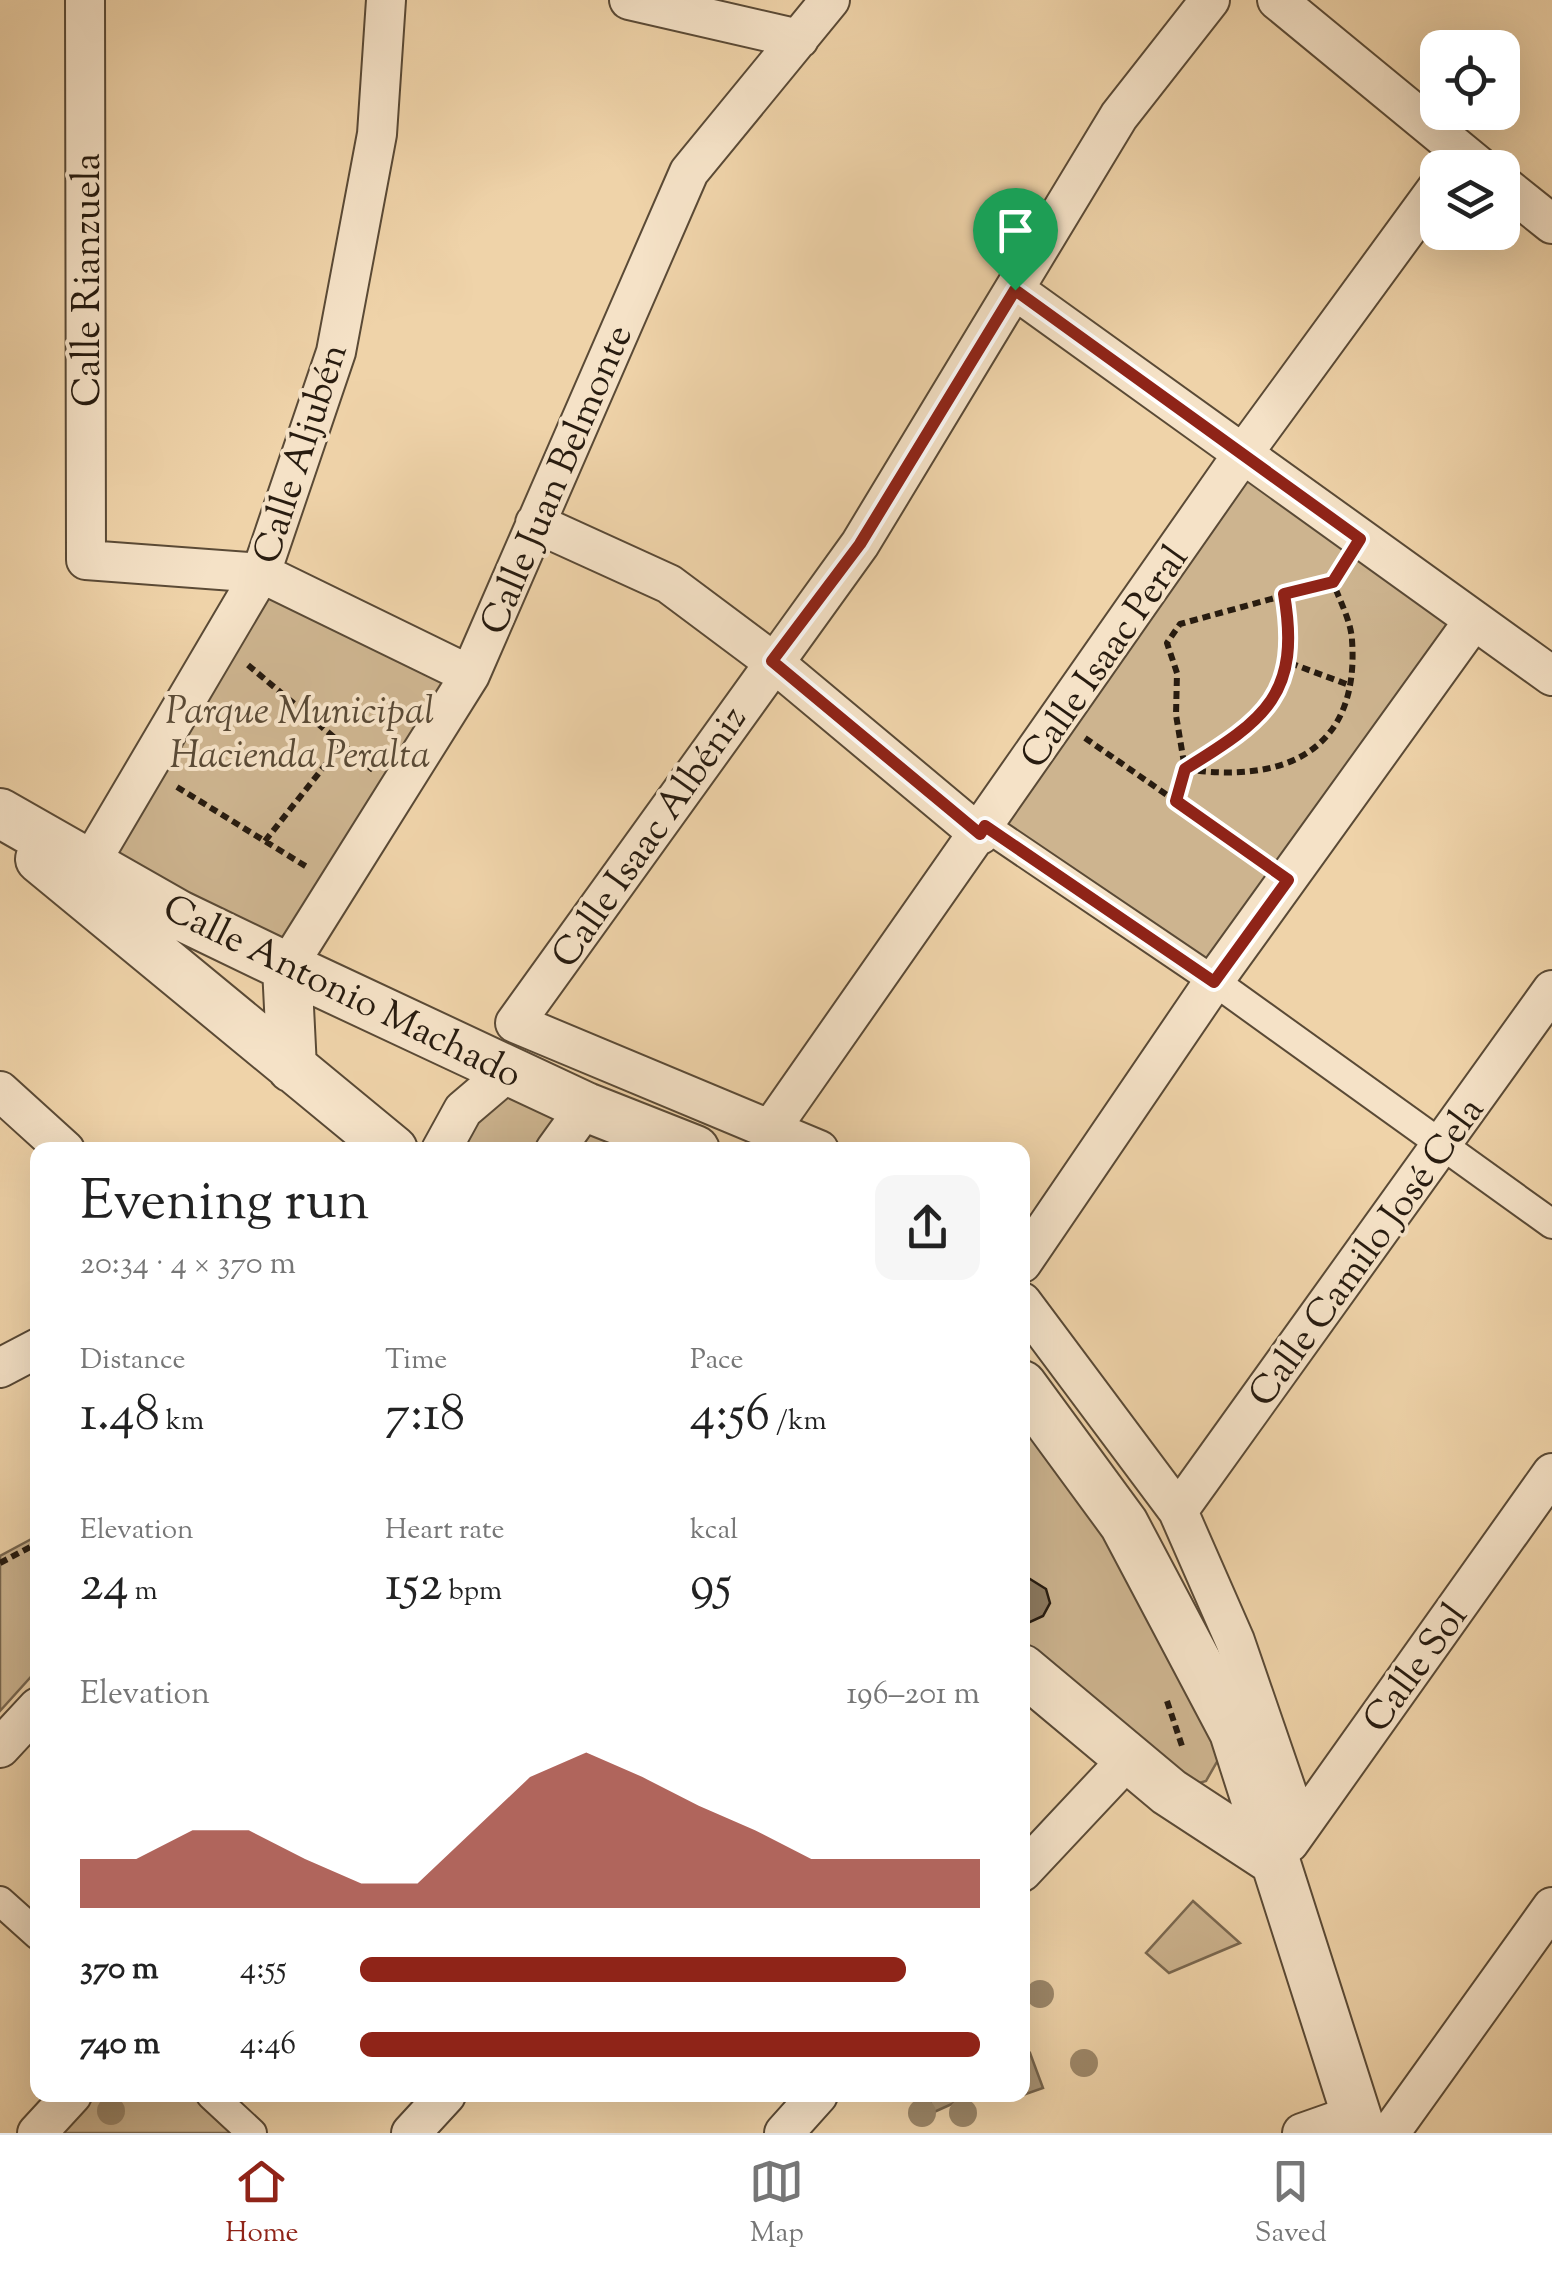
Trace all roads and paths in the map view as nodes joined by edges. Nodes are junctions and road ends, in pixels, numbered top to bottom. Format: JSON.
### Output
{"nodes":[{"id":1,"x":85,"y":0,"type":"edge"},
{"id":2,"x":386,"y":0,"type":"edge"},
{"id":3,"x":629,"y":0,"type":"edge"},
{"id":4,"x":830,"y":0,"type":"edge"},
{"id":5,"x":1210,"y":0,"type":"edge"},
{"id":6,"x":1277,"y":0,"type":"edge"},
{"id":7,"x":799,"y":38,"type":"junction"},
{"id":8,"x":1451,"y":150,"type":"edge"},
{"id":9,"x":1520,"y":198,"type":"edge"},
{"id":10,"x":1420,"y":212,"type":"edge"},
{"id":11,"x":1552,"y":224,"type":"edge"},
{"id":12,"x":1015,"y":290,"type":"junction"},
{"id":13,"x":1242,"y":455,"type":"junction"},
{"id":14,"x":534,"y":523,"type":"junction"},
{"id":15,"x":1360,"y":539,"type":"junction"},
{"id":16,"x":262,"y":574,"type":"junction"},
{"id":17,"x":1333,"y":582,"type":"junction"},
{"id":18,"x":1284,"y":594,"type":"junction"},
{"id":19,"x":1474,"y":620,"type":"junction"},
{"id":20,"x":220,"y":642,"type":"junction"},
{"id":21,"x":772,"y":661,"type":"junction"},
{"id":22,"x":1290,"y":663,"type":"junction"},
{"id":23,"x":470,"y":676,"type":"junction"},
{"id":24,"x":1552,"y":676,"type":"edge"},
{"id":25,"x":1349,"y":685,"type":"junction"},
{"id":26,"x":1059,"y":720,"type":"junction"},
{"id":27,"x":342,"y":744,"type":"junction"},
{"id":28,"x":146,"y":768,"type":"junction"},
{"id":29,"x":1185,"y":769,"type":"junction"},
{"id":30,"x":398,"y":790,"type":"junction"},
{"id":31,"x":1176,"y":801,"type":"junction"},
{"id":32,"x":0,"y":813,"type":"edge"},
{"id":33,"x":0,"y":823,"type":"edge"},
{"id":34,"x":982,"y":830,"type":"junction"},
{"id":35,"x":265,"y":841,"type":"junction"},
{"id":36,"x":90,"y":863,"type":"junction"},
{"id":37,"x":1288,"y":880,"type":"junction"},
{"id":38,"x":338,"y":886,"type":"junction"},
{"id":39,"x":287,"y":967,"type":"junction"},
{"id":40,"x":1214,"y":982,"type":"junction"},
{"id":41,"x":1552,"y":990,"type":"edge"},
{"id":42,"x":515,"y":1023,"type":"joint"},
{"id":43,"x":582,"y":1052,"type":"junction"},
{"id":44,"x":292,"y":1068,"type":"junction"},
{"id":45,"x":510,"y":1070,"type":"junction"},
{"id":46,"x":0,"y":1091,"type":"edge"},
{"id":47,"x":573,"y":1100,"type":"junction"},
{"id":48,"x":772,"y":1127,"type":"junction"},
{"id":49,"x":56,"y":1142,"type":"edge"},
{"id":50,"x":383,"y":1142,"type":"edge"},
{"id":51,"x":445,"y":1142,"type":"edge"},
{"id":52,"x":558,"y":1142,"type":"edge"},
{"id":53,"x":675,"y":1142,"type":"edge"},
{"id":54,"x":803,"y":1142,"type":"edge"},
{"id":55,"x":1441,"y":1145,"type":"junction"},
{"id":56,"x":1552,"y":1224,"type":"edge"},
{"id":57,"x":1030,"y":1251,"type":"edge"},
{"id":58,"x":1030,"y":1313,"type":"edge"},
{"id":59,"x":30,"y":1352,"type":"edge"},
{"id":60,"x":0,"y":1368,"type":"edge"},
{"id":61,"x":1030,"y":1396,"type":"edge"},
{"id":62,"x":1552,"y":1473,"type":"edge"},
{"id":63,"x":1178,"y":1512,"type":"junction"},
{"id":64,"x":30,"y":1547,"type":"edge"},
{"id":65,"x":0,"y":1563,"type":"edge"},
{"id":66,"x":1030,"y":1677,"type":"edge"},
{"id":67,"x":30,"y":1716,"type":"edge"},
{"id":68,"x":1234,"y":1732,"type":"junction"},
{"id":69,"x":0,"y":1748,"type":"edge"},
{"id":70,"x":1129,"y":1758,"type":"junction"},
{"id":71,"x":1169,"y":1792,"type":"junction"},
{"id":72,"x":1288,"y":1844,"type":"junction"},
{"id":73,"x":1030,"y":1863,"type":"edge"},
{"id":74,"x":0,"y":1901,"type":"edge"},
{"id":75,"x":1552,"y":1908,"type":"edge"},
{"id":76,"x":30,"y":1928,"type":"edge"},
{"id":77,"x":66,"y":2102,"type":"edge"},
{"id":78,"x":219,"y":2102,"type":"edge"},
{"id":79,"x":440,"y":2102,"type":"edge"},
{"id":80,"x":812,"y":2102,"type":"edge"},
{"id":81,"x":1369,"y":2126,"type":"edge"},
{"id":82,"x":37,"y":2133,"type":"edge"},
{"id":83,"x":252,"y":2133,"type":"edge"},
{"id":84,"x":411,"y":2133,"type":"edge"},
{"id":85,"x":784,"y":2133,"type":"edge"},
{"id":86,"x":1302,"y":2133,"type":"edge"}],
"edges":[{"from":1,"to":16,"type":"street","name":"Calle Rianzuela"},
{"from":2,"to":16,"type":"street","name":"Calle Aljubén"},
{"from":3,"to":7,"type":"street"},
{"from":4,"to":7,"type":"street","name":"Calle Juan Belmonte"},
{"from":5,"to":12,"type":"street","name":"Calle Isaac Albéniz"},
{"from":6,"to":8,"type":"street"},
{"from":7,"to":14,"type":"street","name":"Calle Juan Belmonte"},
{"from":9,"to":11,"type":"street"},
{"from":10,"to":13,"type":"street","name":"Calle Isaac Peral"},
{"from":12,"to":13,"type":"street"},
{"from":12,"to":21,"type":"street","name":"Calle Isaac Albéniz"},
{"from":13,"to":15,"type":"street"},
{"from":13,"to":26,"type":"street","name":"Calle Isaac Peral"},
{"from":14,"to":21,"type":"street"},
{"from":14,"to":23,"type":"street","name":"Calle Juan Belmonte"},
{"from":15,"to":17,"type":"path"},
{"from":15,"to":19,"type":"street"},
{"from":16,"to":20,"type":"street","name":"Calle Aljubén"},
{"from":16,"to":23,"type":"street"},
{"from":17,"to":18,"type":"path"},
{"from":17,"to":25,"type":"path"},
{"from":18,"to":22,"type":"path"},
{"from":18,"to":29,"type":"path"},
{"from":19,"to":24,"type":"street"},
{"from":19,"to":37,"type":"street"},
{"from":20,"to":27,"type":"path"},
{"from":20,"to":28,"type":"street","name":"Calle Aljubén"},
{"from":21,"to":34,"type":"street"},
{"from":21,"to":42,"type":"street","name":"Calle Isaac Albéniz"},
{"from":22,"to":25,"type":"path"},
{"from":22,"to":29,"type":"path"},
{"from":23,"to":30,"type":"street","name":"Calle Juan Belmonte"},
{"from":25,"to":29,"type":"path"},
{"from":26,"to":31,"type":"path"},
{"from":26,"to":34,"type":"street","name":"Calle Isaac Peral"},
{"from":27,"to":30,"type":"path"},
{"from":27,"to":35,"type":"path"},
{"from":28,"to":35,"type":"path"},
{"from":28,"to":36,"type":"street","name":"Calle Aljubén"},
{"from":29,"to":31,"type":"path"},
{"from":30,"to":38,"type":"street","name":"Calle Juan Belmonte"},
{"from":31,"to":37,"type":"path"},
{"from":32,"to":36,"type":"street","name":"Calle Antonio Machado"},
{"from":33,"to":44,"type":"street"},
{"from":34,"to":40,"type":"street"},
{"from":34,"to":48,"type":"street","name":"Calle Isaac Peral"},
{"from":35,"to":38,"type":"path"},
{"from":36,"to":39,"type":"street","name":"Calle Antonio Machado"},
{"from":37,"to":40,"type":"street"},
{"from":38,"to":39,"type":"street","name":"Calle Juan Belmonte"},
{"from":39,"to":44,"type":"street"},
{"from":39,"to":45,"type":"street","name":"Calle Antonio Machado"},
{"from":40,"to":55,"type":"street"},
{"from":40,"to":57,"type":"street"},
{"from":41,"to":55,"type":"street","name":"Calle Camilo José Cela"},
{"from":42,"to":43,"type":"street","name":"Calle Antonio Machado"},
{"from":43,"to":47,"type":"street"},
{"from":43,"to":48,"type":"street","name":"Calle Antonio Machado"},
{"from":44,"to":50,"type":"street"},
{"from":45,"to":47,"type":"street","name":"Calle Antonio Machado"},
{"from":45,"to":51,"type":"street"},
{"from":46,"to":49,"type":"street"},
{"from":47,"to":52,"type":"street"},
{"from":47,"to":53,"type":"street","name":"Calle Antonio Machado"},
{"from":48,"to":54,"type":"street","name":"Calle Antonio Machado"},
{"from":55,"to":56,"type":"street"},
{"from":55,"to":63,"type":"street","name":"Calle Camilo José Cela"},
{"from":58,"to":63,"type":"street"},
{"from":59,"to":60,"type":"street"},
{"from":61,"to":68,"type":"street"},
{"from":62,"to":72,"type":"street","name":"Calle Sol"},
{"from":63,"to":72,"type":"street"},
{"from":64,"to":65,"type":"path"},
{"from":66,"to":70,"type":"street"},
{"from":67,"to":69,"type":"street"},
{"from":68,"to":71,"type":"street"},
{"from":68,"to":72,"type":"street"},
{"from":70,"to":71,"type":"street"},
{"from":70,"to":73,"type":"street"},
{"from":71,"to":72,"type":"street"},
{"from":72,"to":81,"type":"street"},
{"from":74,"to":76,"type":"street"},
{"from":75,"to":81,"type":"street"},
{"from":77,"to":82,"type":"street"},
{"from":78,"to":83,"type":"street"},
{"from":79,"to":84,"type":"street"},
{"from":80,"to":85,"type":"street"},
{"from":81,"to":86,"type":"street"}]}
